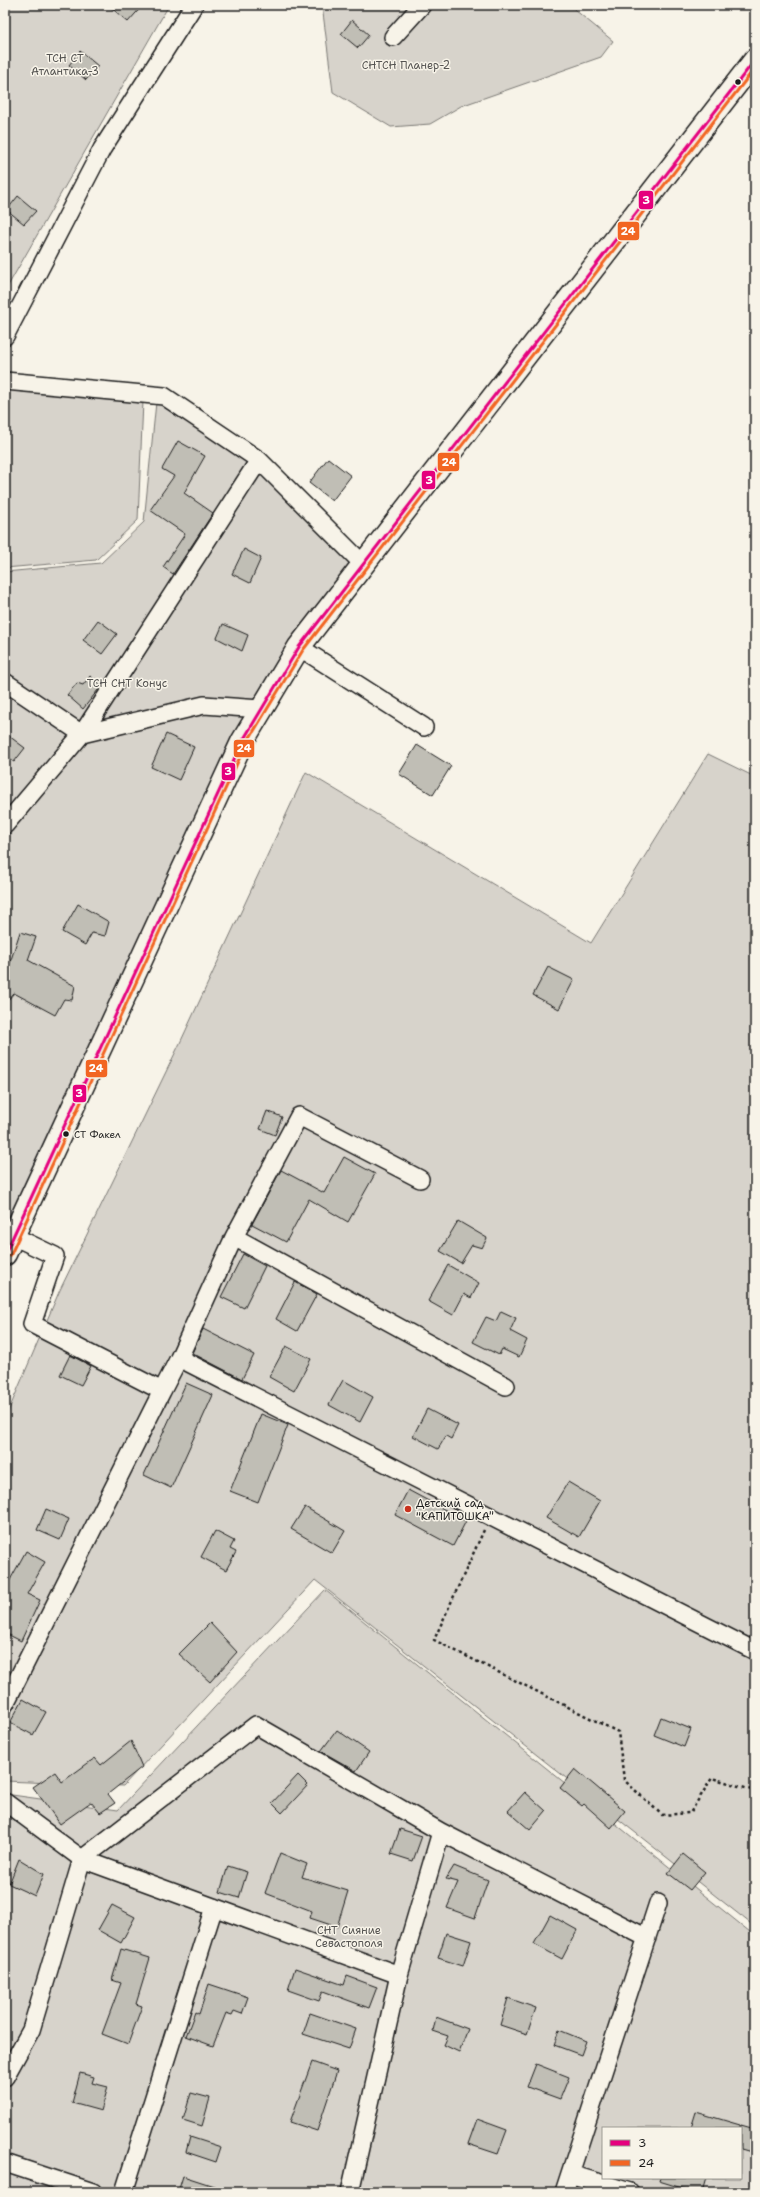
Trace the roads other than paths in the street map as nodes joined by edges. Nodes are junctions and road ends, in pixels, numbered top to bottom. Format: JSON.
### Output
{"nodes":[{"id":1,"x":194,"y":5,"type":"edge"},
{"id":2,"x":422,"y":5,"type":"edge"},
{"id":3,"x":393,"y":37,"type":"dead end"},
{"id":4,"x":755,"y":60,"type":"edge"},
{"id":5,"x":5,"y":336,"type":"edge"},
{"id":6,"x":5,"y":381,"type":"edge"},
{"id":7,"x":259,"y":460,"type":"junction"},
{"id":8,"x":364,"y":564,"type":"junction"},
{"id":9,"x":299,"y":647,"type":"junction"},
{"id":10,"x":5,"y":682,"type":"edge"},
{"id":11,"x":261,"y":710,"type":"junction"},
{"id":12,"x":424,"y":727,"type":"dead end"},
{"id":13,"x":82,"y":734,"type":"junction"},
{"id":14,"x":5,"y":825,"type":"edge"},
{"id":15,"x":420,"y":1179,"type":"dead end"},
{"id":16,"x":234,"y":1237,"type":"junction"},
{"id":17,"x":8,"y":1240,"type":"edge"},
{"id":18,"x":179,"y":1358,"type":"junction"},
{"id":19,"x":506,"y":1386,"type":"dead end"},
{"id":20,"x":162,"y":1391,"type":"junction"},
{"id":21,"x":755,"y":1651,"type":"edge"},
{"id":22,"x":5,"y":1704,"type":"edge"},
{"id":23,"x":5,"y":1802,"type":"edge"},
{"id":24,"x":441,"y":1832,"type":"junction"},
{"id":25,"x":82,"y":1859,"type":"junction"},
{"id":26,"x":658,"y":1903,"type":"dead end"},
{"id":27,"x":214,"y":1907,"type":"junction"},
{"id":28,"x":647,"y":1938,"type":"junction"},
{"id":29,"x":399,"y":1975,"type":"junction"},
{"id":30,"x":5,"y":2077,"type":"edge"},
{"id":31,"x":5,"y":2163,"type":"edge"},
{"id":32,"x":570,"y":2174,"type":"junction"},
{"id":33,"x":93,"y":2192,"type":"edge"},
{"id":34,"x":124,"y":2192,"type":"edge"},
{"id":35,"x":350,"y":2192,"type":"edge"},
{"id":36,"x":564,"y":2192,"type":"edge"},
{"id":37,"x":630,"y":2192,"type":"edge"}],
"edges":[{"from":1,"to":5,"type":"street"},
{"from":2,"to":3,"type":"street"},
{"from":4,"to":8,"type":"main road"},
{"from":6,"to":7,"type":"street"},
{"from":7,"to":8,"type":"street"},
{"from":7,"to":13,"type":"street"},
{"from":8,"to":9,"type":"main road"},
{"from":9,"to":11,"type":"main road"},
{"from":9,"to":12,"type":"street"},
{"from":10,"to":13,"type":"street"},
{"from":11,"to":13,"type":"street"},
{"from":11,"to":17,"type":"main road"},
{"from":13,"to":14,"type":"street"},
{"from":15,"to":16,"type":"street"},
{"from":16,"to":18,"type":"street"},
{"from":16,"to":19,"type":"street"},
{"from":17,"to":20,"type":"street"},
{"from":18,"to":20,"type":"street"},
{"from":18,"to":21,"type":"street"},
{"from":20,"to":22,"type":"street"},
{"from":23,"to":25,"type":"street"},
{"from":24,"to":25,"type":"street"},
{"from":24,"to":28,"type":"street"},
{"from":24,"to":29,"type":"street"},
{"from":25,"to":27,"type":"street"},
{"from":25,"to":30,"type":"street"},
{"from":26,"to":28,"type":"street"},
{"from":27,"to":29,"type":"street"},
{"from":27,"to":34,"type":"street"},
{"from":28,"to":32,"type":"street"},
{"from":29,"to":35,"type":"street"},
{"from":31,"to":33,"type":"street"},
{"from":32,"to":36,"type":"street"},
{"from":32,"to":37,"type":"street"}]}
